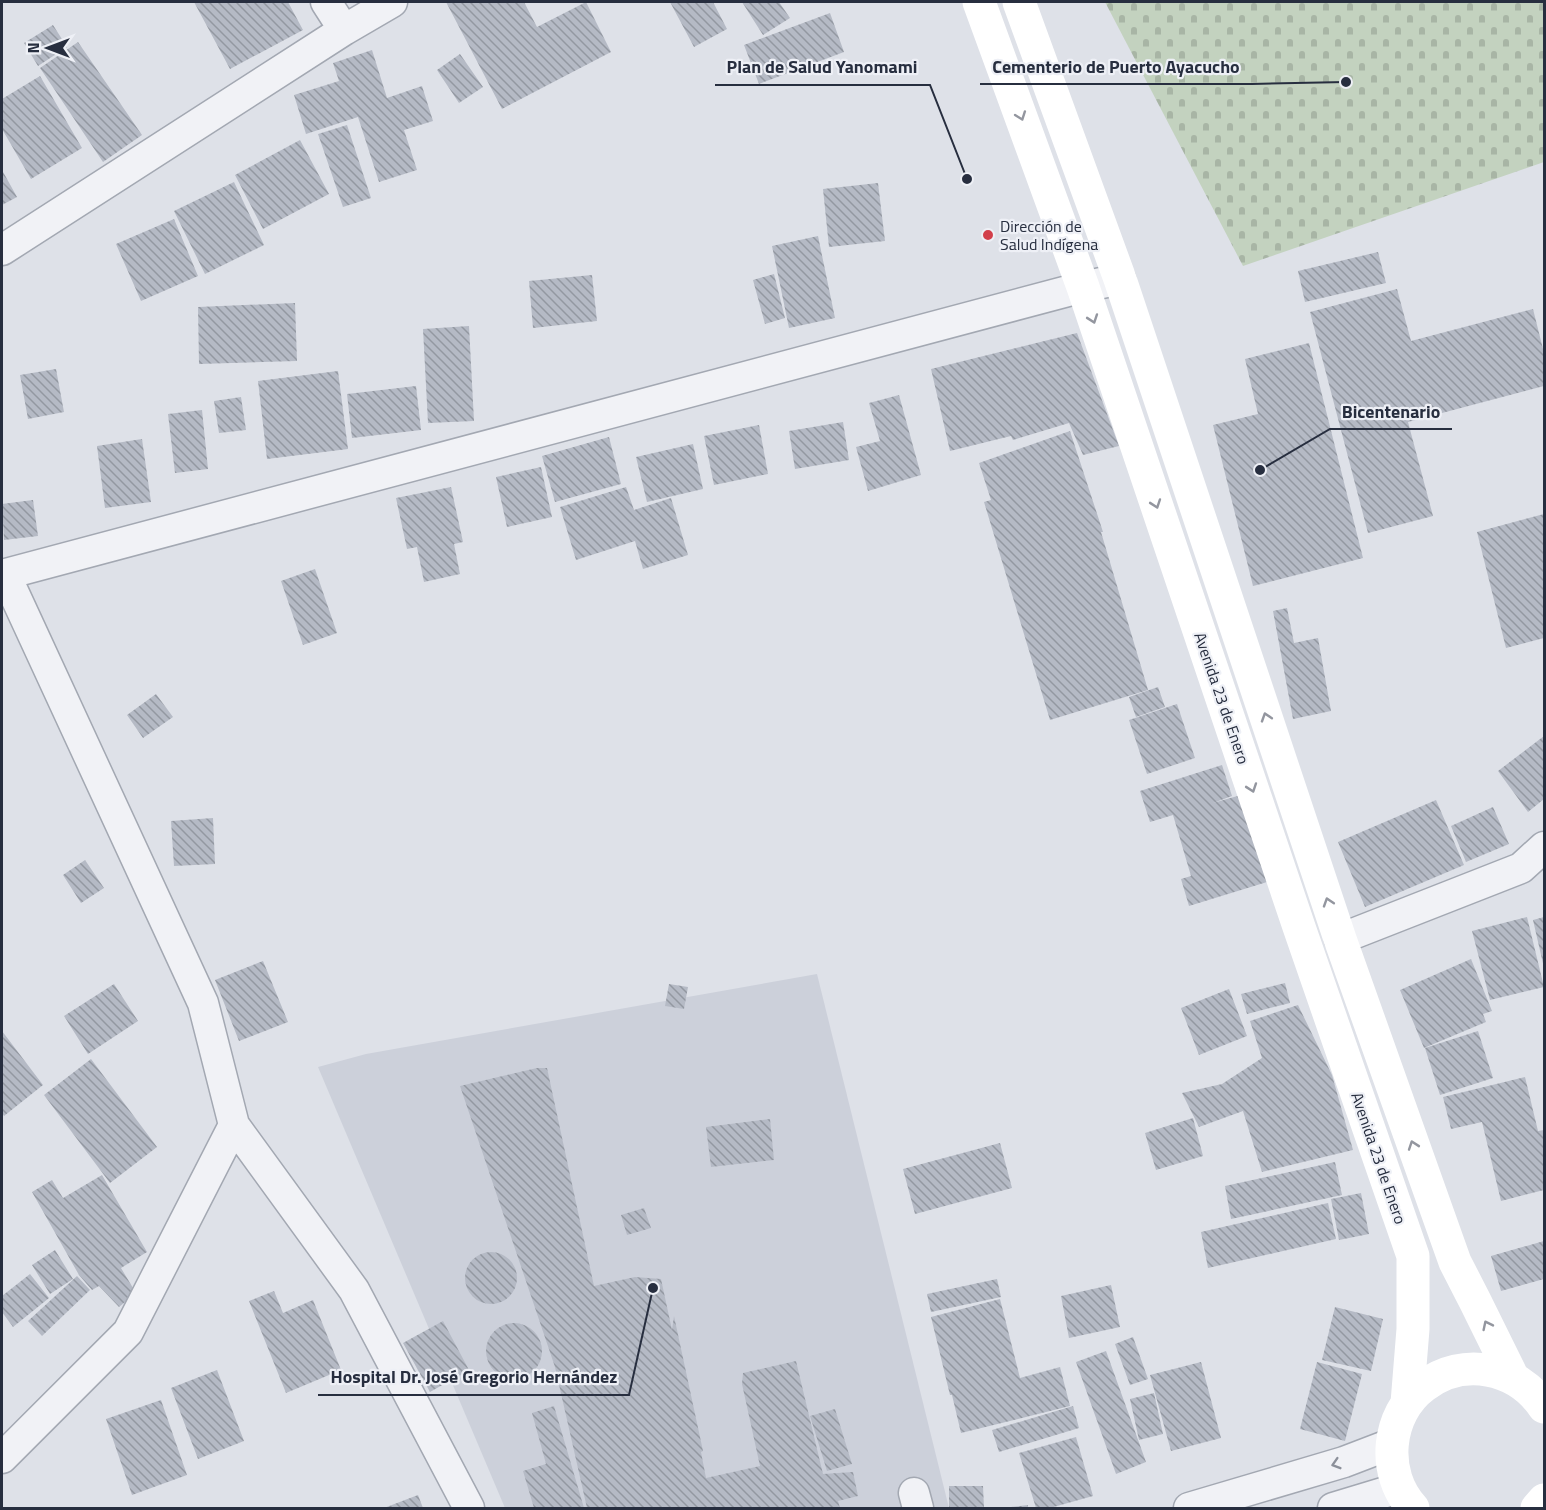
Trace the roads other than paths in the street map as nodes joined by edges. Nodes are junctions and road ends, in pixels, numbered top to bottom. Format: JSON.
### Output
{"nodes":[{"id":1,"x":326,"y":2,"type":"edge"},
{"id":2,"x":392,"y":2,"type":"edge"},
{"id":3,"x":979,"y":2,"type":"edge"},
{"id":4,"x":1019,"y":2,"type":"edge"},
{"id":5,"x":344,"y":30,"type":"junction"},
{"id":6,"x":2,"y":250,"type":"edge"},
{"id":7,"x":1120,"y":279,"type":"junction"},
{"id":8,"x":1083,"y":287,"type":"junction"},
{"id":9,"x":3,"y":574,"type":"edge"},
{"id":10,"x":1545,"y":847,"type":"edge"},
{"id":11,"x":1533,"y":872,"type":"edge"},
{"id":12,"x":1340,"y":939,"type":"junction"},
{"id":13,"x":234,"y":1125,"type":"junction"},
{"id":14,"x":1513,"y":1378,"type":"junction"},
{"id":15,"x":1407,"y":1403,"type":"junction"},
{"id":16,"x":1545,"y":1407,"type":"edge"},
{"id":17,"x":1391,"y":1444,"type":"junction"},
{"id":18,"x":2,"y":1458,"type":"edge"},
{"id":19,"x":1406,"y":1498,"type":"edge"},
{"id":20,"x":1545,"y":1500,"type":"edge"},
{"id":21,"x":469,"y":1509,"type":"edge"},
{"id":22,"x":1189,"y":1509,"type":"edge"},
{"id":23,"x":1333,"y":1509,"type":"edge"},
{"id":24,"x":1537,"y":1509,"type":"edge"}],
"edges":[{"from":1,"to":5,"type":"street"},
{"from":2,"to":5,"type":"street"},
{"from":3,"to":8,"type":"main road","name":"Avenida 23 de Enero","one_way":true},
{"from":4,"to":7,"type":"main road","name":"Avenida 23 de Enero"},
{"from":5,"to":6,"type":"street"},
{"from":7,"to":8,"type":"street"},
{"from":12,"to":7,"type":"main road","name":"Avenida 23 de Enero","one_way":true},
{"from":8,"to":9,"type":"street"},
{"from":8,"to":15,"type":"main road","name":"Avenida 23 de Enero","one_way":true},
{"from":9,"to":13,"type":"street"},
{"from":10,"to":11,"type":"street"},
{"from":11,"to":12,"type":"street"},
{"from":14,"to":12,"type":"main road","name":"Avenida 23 de Enero","one_way":true},
{"from":13,"to":18,"type":"street"},
{"from":13,"to":21,"type":"street"},
{"from":14,"to":15,"type":"main road","name":"Avenida 23 de Enero"},
{"from":14,"to":16,"type":"main road","name":"Avenida 23 de Enero"},
{"from":15,"to":17,"type":"main road","name":"Avenida 23 de Enero"},
{"from":17,"to":19,"type":"main road","name":"Avenida 23 de Enero"},
{"from":17,"to":22,"type":"street","one_way":true},
{"from":19,"to":23,"type":"street"},
{"from":20,"to":24,"type":"main road"}]}
